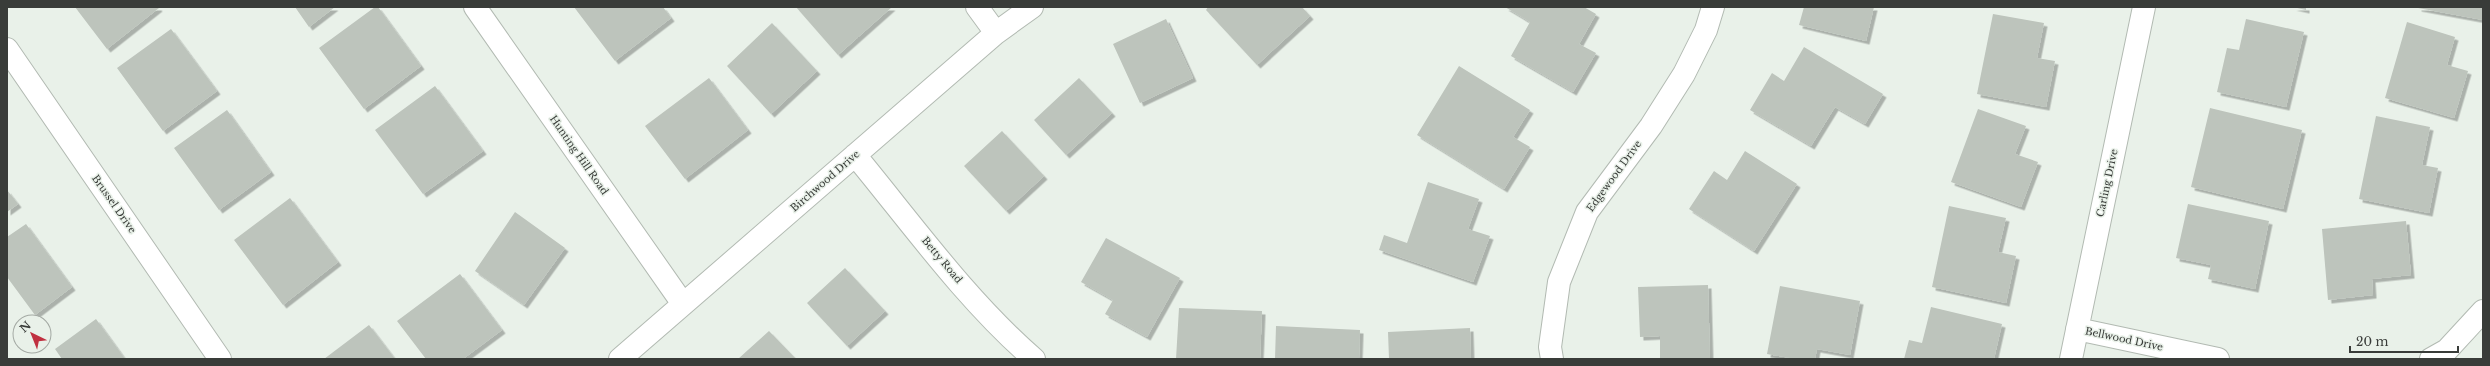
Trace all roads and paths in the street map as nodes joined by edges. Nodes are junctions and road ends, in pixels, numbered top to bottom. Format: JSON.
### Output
{"nodes":[{"id":1,"x":475,"y":7,"type":"edge"},
{"id":2,"x":978,"y":7,"type":"edge"},
{"id":3,"x":1032,"y":7,"type":"edge"},
{"id":4,"x":1713,"y":7,"type":"edge"},
{"id":5,"x":2144,"y":7,"type":"edge"},
{"id":6,"x":996,"y":34,"type":"junction"},
{"id":7,"x":7,"y":49,"type":"edge"},
{"id":8,"x":855,"y":155,"type":"junction"},
{"id":9,"x":683,"y":304,"type":"junction"},
{"id":10,"x":2483,"y":311,"type":"edge"},
{"id":11,"x":2077,"y":329,"type":"junction"},
{"id":12,"x":220,"y":359,"type":"edge"},
{"id":13,"x":620,"y":359,"type":"edge"},
{"id":14,"x":1034,"y":359,"type":"edge"},
{"id":15,"x":1552,"y":359,"type":"edge"},
{"id":16,"x":2071,"y":359,"type":"edge"},
{"id":17,"x":2218,"y":359,"type":"edge"},
{"id":18,"x":2431,"y":359,"type":"edge"}],
"edges":[{"from":1,"to":9,"type":"street","name":"Hunting Hill Road"},
{"from":2,"to":6,"type":"street"},
{"from":3,"to":6,"type":"street","name":"Birchwood Drive"},
{"from":4,"to":15,"type":"street","name":"Edgewood Drive"},
{"from":5,"to":11,"type":"street","name":"Carling Drive"},
{"from":6,"to":8,"type":"street","name":"Birchwood Drive"},
{"from":7,"to":12,"type":"street","name":"Brussel Drive"},
{"from":8,"to":9,"type":"street","name":"Birchwood Drive"},
{"from":8,"to":14,"type":"street","name":"Betty Road"},
{"from":9,"to":13,"type":"street","name":"Birchwood Drive"},
{"from":10,"to":18,"type":"street"},
{"from":11,"to":16,"type":"street","name":"Carling Drive"},
{"from":11,"to":17,"type":"street","name":"Bellwood Drive"}]}
